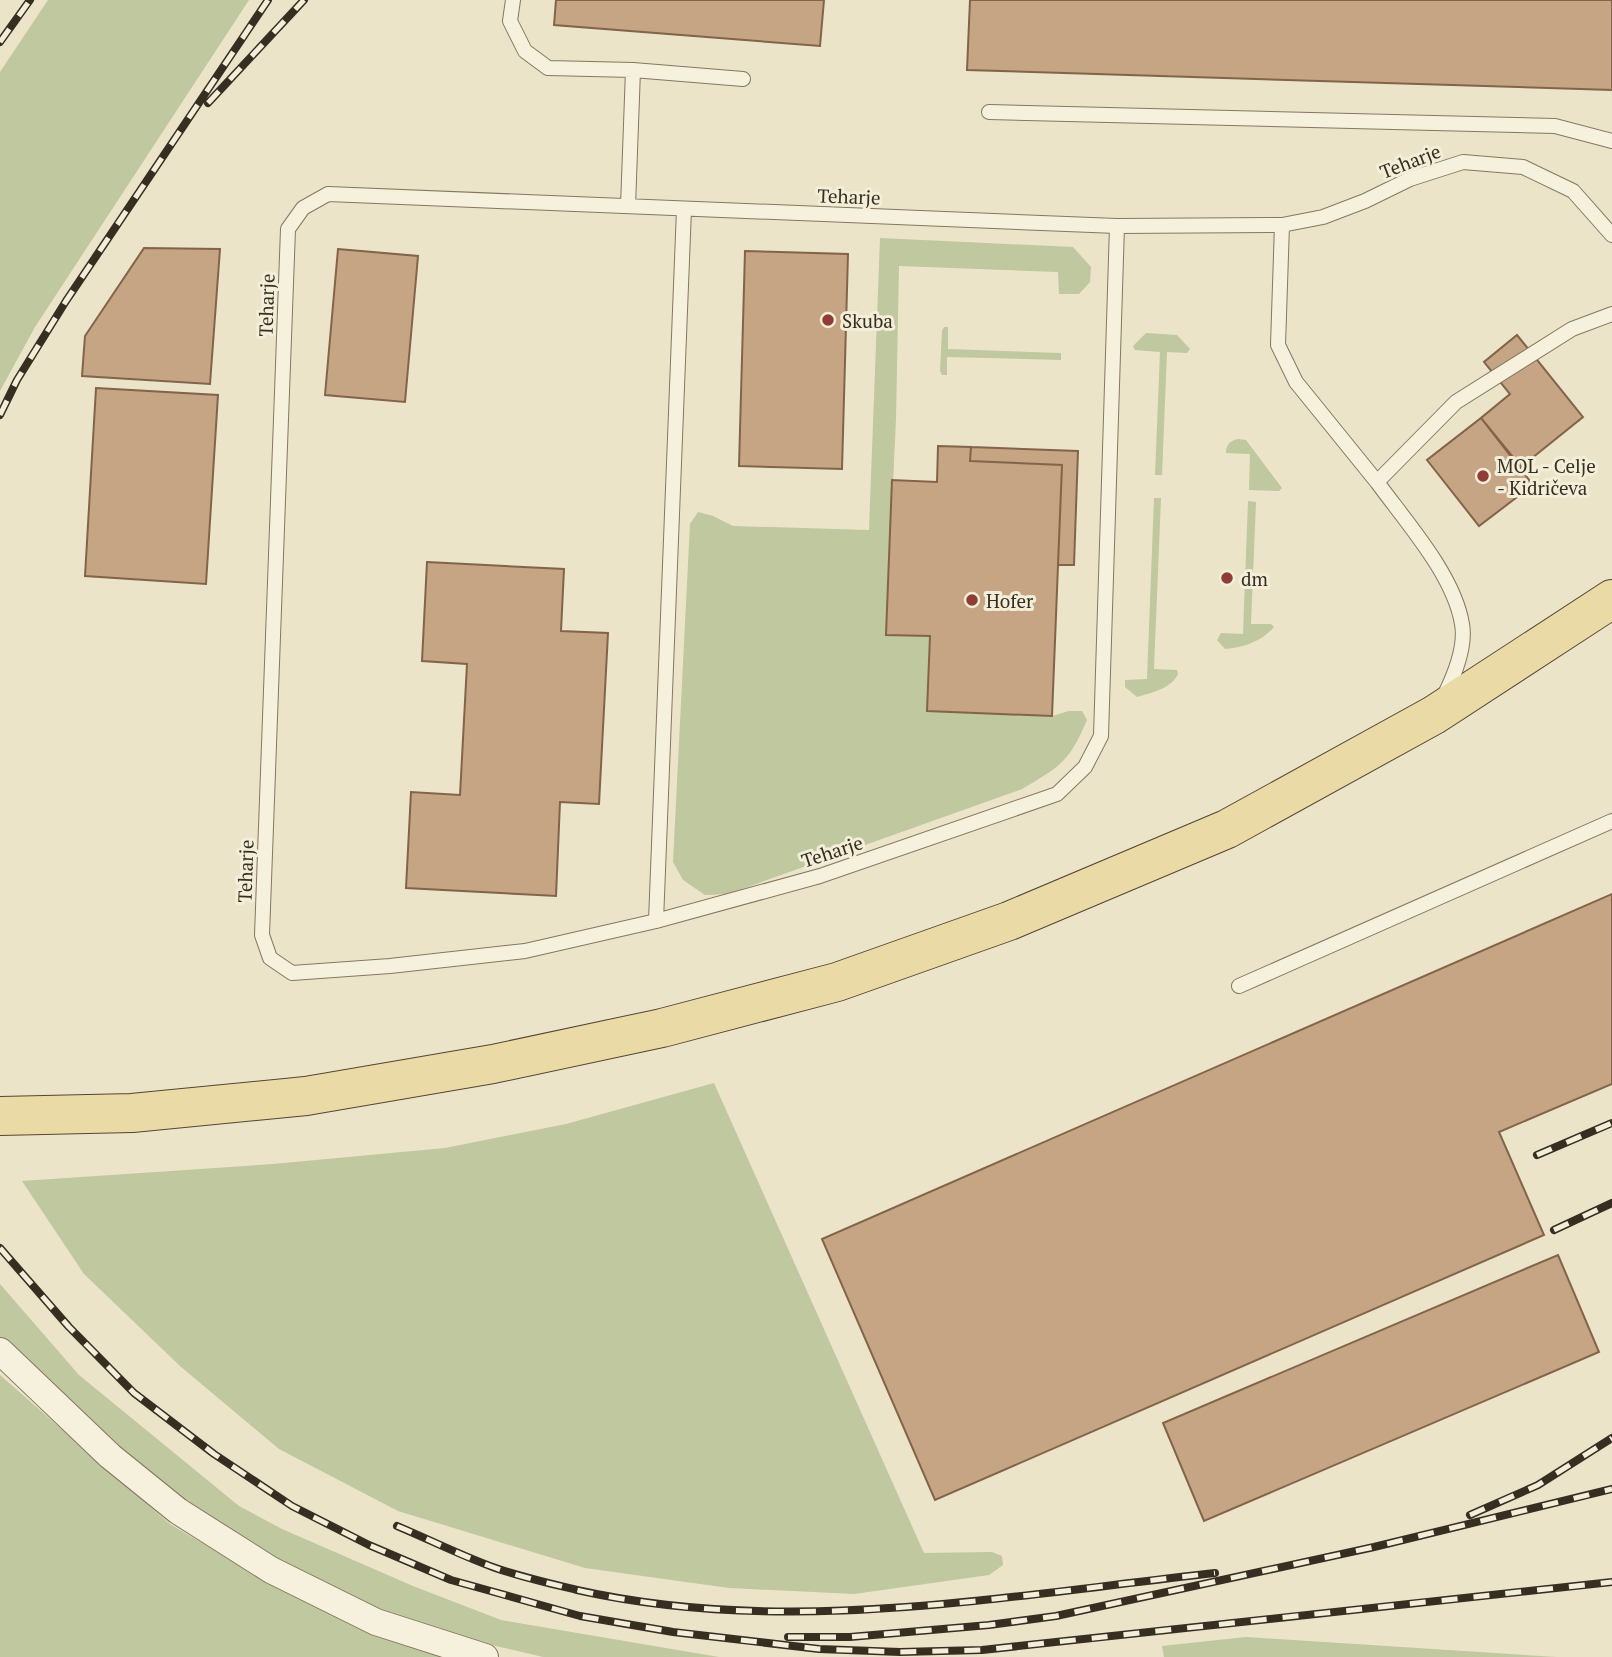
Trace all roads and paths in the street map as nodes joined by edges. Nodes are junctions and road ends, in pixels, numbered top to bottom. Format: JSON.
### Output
{"nodes":[{"id":1,"x":513,"y":0,"type":"edge"},
{"id":2,"x":633,"y":70,"type":"junction"},
{"id":3,"x":743,"y":79,"type":"dead end"},
{"id":4,"x":989,"y":112,"type":"dead end"},
{"id":5,"x":1612,"y":141,"type":"edge"},
{"id":6,"x":628,"y":206,"type":"junction"},
{"id":7,"x":684,"y":209,"type":"junction"},
{"id":8,"x":1282,"y":225,"type":"junction"},
{"id":9,"x":1117,"y":226,"type":"junction"},
{"id":10,"x":1612,"y":235,"type":"edge"},
{"id":11,"x":1612,"y":314,"type":"edge"},
{"id":12,"x":1377,"y":482,"type":"junction"},
{"id":13,"x":1612,"y":599,"type":"edge"},
{"id":14,"x":1434,"y":715,"type":"junction"},
{"id":15,"x":1612,"y":821,"type":"edge"},
{"id":16,"x":656,"y":921,"type":"junction"},
{"id":17,"x":1239,"y":986,"type":"dead end"},
{"id":18,"x":0,"y":1116,"type":"edge"},
{"id":19,"x":0,"y":1350,"type":"edge"},
{"id":20,"x":485,"y":1657,"type":"edge"}],
"edges":[{"from":1,"to":2,"type":"lane"},
{"from":2,"to":3,"type":"lane"},
{"from":2,"to":6,"type":"lane"},
{"from":4,"to":5,"type":"lane"},
{"from":6,"to":7,"type":"lane","name":"Teharje"},
{"from":6,"to":16,"type":"lane","name":"Teharje"},
{"from":7,"to":9,"type":"lane","name":"Teharje"},
{"from":7,"to":16,"type":"lane"},
{"from":8,"to":9,"type":"lane","name":"Teharje"},
{"from":8,"to":10,"type":"lane","name":"Teharje"},
{"from":8,"to":12,"type":"lane"},
{"from":9,"to":16,"type":"lane","name":"Teharje"},
{"from":11,"to":12,"type":"lane"},
{"from":12,"to":14,"type":"lane"},
{"from":13,"to":14,"type":"main road"},
{"from":14,"to":18,"type":"main road"},
{"from":15,"to":17,"type":"lane"},
{"from":19,"to":20,"type":"street"}]}
